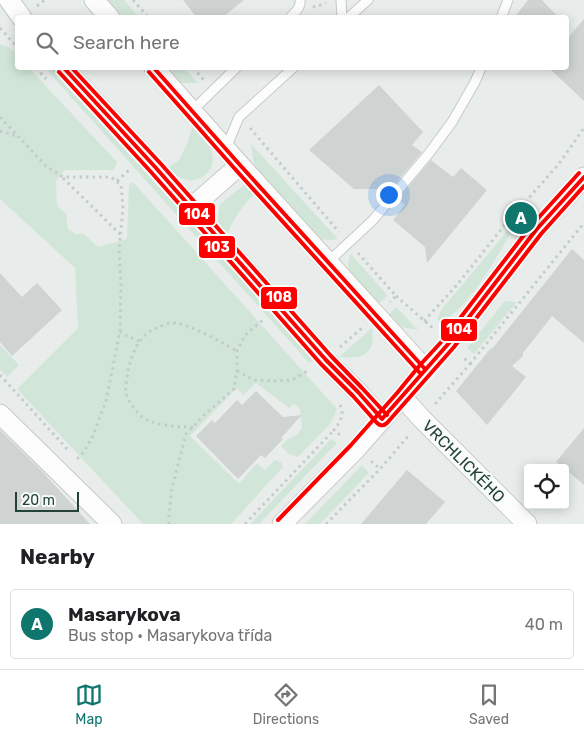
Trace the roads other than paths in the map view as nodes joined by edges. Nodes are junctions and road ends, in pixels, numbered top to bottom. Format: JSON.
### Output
{"nodes":[{"id":1,"x":9,"y":0,"type":"edge"},
{"id":2,"x":94,"y":0,"type":"edge"},
{"id":3,"x":300,"y":0,"type":"edge"},
{"id":4,"x":341,"y":0,"type":"edge"},
{"id":5,"x":368,"y":0,"type":"edge"},
{"id":6,"x":508,"y":0,"type":"edge"},
{"id":7,"x":20,"y":15,"type":"edge"},
{"id":8,"x":107,"y":15,"type":"edge"},
{"id":9,"x":293,"y":15,"type":"edge"},
{"id":10,"x":342,"y":15,"type":"edge"},
{"id":11,"x":351,"y":15,"type":"edge"},
{"id":12,"x":502,"y":15,"type":"edge"},
{"id":13,"x":66,"y":70,"type":"edge"},
{"id":14,"x":156,"y":70,"type":"edge"},
{"id":15,"x":234,"y":70,"type":"edge"},
{"id":16,"x":291,"y":70,"type":"edge"},
{"id":17,"x":480,"y":70,"type":"edge"},
{"id":18,"x":192,"y":110,"type":"junction"},
{"id":19,"x":226,"y":148,"type":"junction"},
{"id":20,"x":240,"y":165,"type":"junction"},
{"id":21,"x":584,"y":177,"type":"edge"},
{"id":22,"x":191,"y":208,"type":"junction"},
{"id":23,"x":328,"y":262,"type":"junction"},
{"id":24,"x":425,"y":369,"type":"junction"},
{"id":25,"x":402,"y":398,"type":"junction"},
{"id":26,"x":0,"y":414,"type":"edge"},
{"id":27,"x":382,"y":419,"type":"junction"},
{"id":28,"x":112,"y":524,"type":"edge"},
{"id":29,"x":282,"y":524,"type":"edge"},
{"id":30,"x":527,"y":524,"type":"edge"}],
"edges":[{"from":1,"to":7,"type":"street"},
{"from":2,"to":8,"type":"street"},
{"from":3,"to":9,"type":"lane"},
{"from":4,"to":10,"type":"lane"},
{"from":5,"to":11,"type":"lane"},
{"from":6,"to":12,"type":"lane"},
{"from":13,"to":22,"type":"street"},
{"from":14,"to":18,"type":"street"},
{"from":15,"to":18,"type":"lane"},
{"from":16,"to":19,"type":"lane"},
{"from":17,"to":23,"type":"lane"},
{"from":18,"to":19,"type":"street"},
{"from":19,"to":20,"type":"street"},
{"from":20,"to":22,"type":"street"},
{"from":20,"to":23,"type":"street"},
{"from":21,"to":24,"type":"street"},
{"from":22,"to":27,"type":"street"},
{"from":23,"to":24,"type":"street"},
{"from":24,"to":25,"type":"street"},
{"from":25,"to":27,"type":"street"},
{"from":25,"to":30,"type":"street","name":"VRCHLICKÉHO"},
{"from":26,"to":28,"type":"street"},
{"from":27,"to":29,"type":"street"}]}
